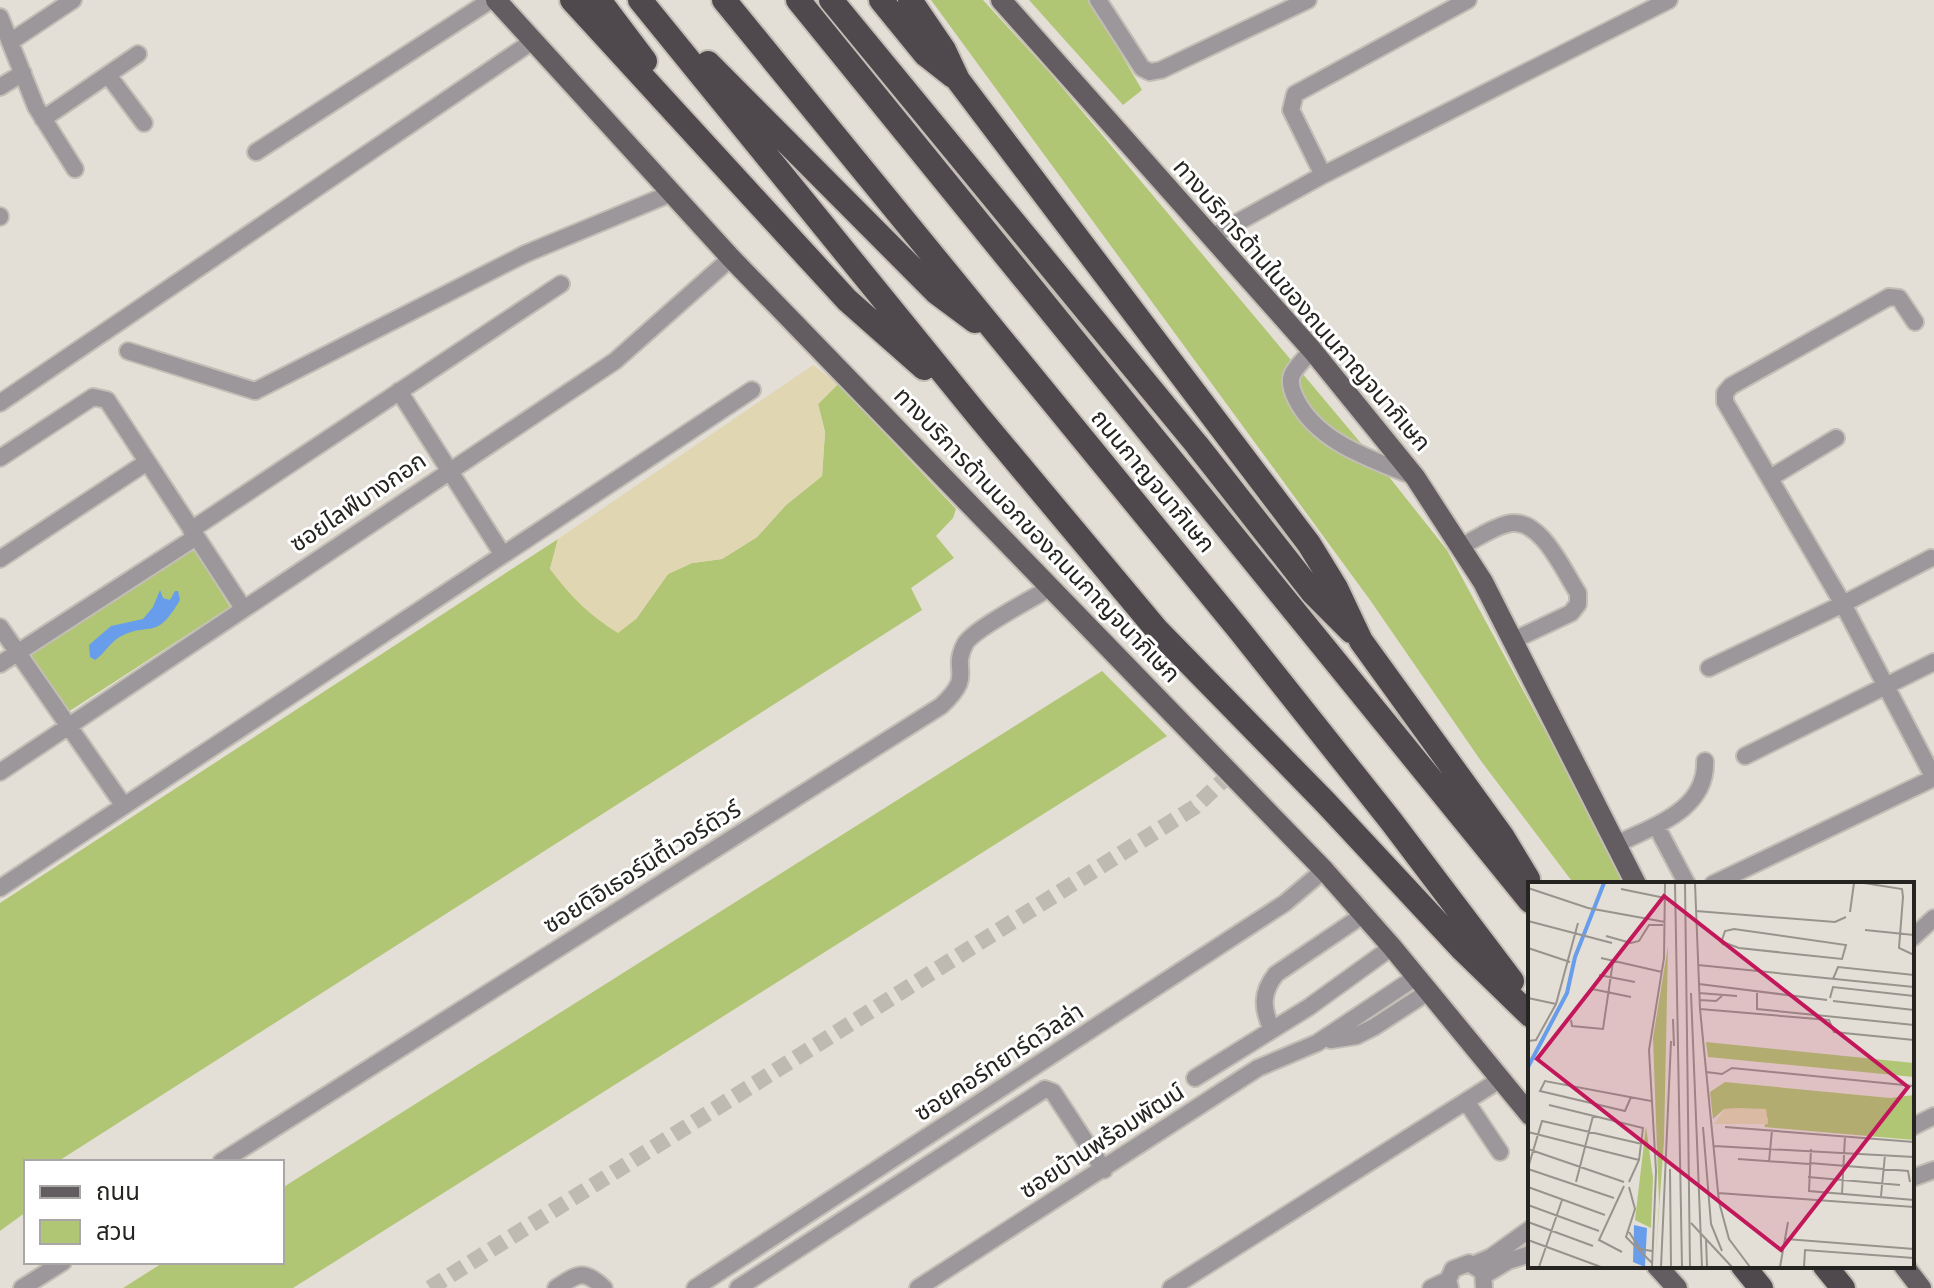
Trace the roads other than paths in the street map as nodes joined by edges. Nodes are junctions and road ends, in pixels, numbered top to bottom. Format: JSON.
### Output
{"nodes":[{"id":1,"x":73,"y":0,"type":"edge"},
{"id":2,"x":494,"y":0,"type":"edge"},
{"id":3,"x":572,"y":0,"type":"edge"},
{"id":4,"x":599,"y":0,"type":"edge"},
{"id":5,"x":724,"y":0,"type":"edge"},
{"id":6,"x":798,"y":0,"type":"edge"},
{"id":7,"x":831,"y":0,"type":"edge"},
{"id":8,"x":881,"y":0,"type":"edge"},
{"id":9,"x":910,"y":0,"type":"edge"},
{"id":10,"x":1001,"y":0,"type":"edge"},
{"id":11,"x":1098,"y":0,"type":"edge"},
{"id":12,"x":1308,"y":0,"type":"edge"},
{"id":13,"x":1468,"y":0,"type":"edge"},
{"id":14,"x":1669,"y":0,"type":"edge"},
{"id":15,"x":646,"y":8,"type":"edge"},
{"id":16,"x":0,"y":17,"type":"edge"},
{"id":17,"x":533,"y":41,"type":"junction"},
{"id":18,"x":10,"y":42,"type":"junction"},
{"id":19,"x":138,"y":54,"type":"dead end"},
{"id":20,"x":23,"y":73,"type":"junction"},
{"id":21,"x":108,"y":75,"type":"junction"},
{"id":22,"x":958,"y":80,"type":"junction"},
{"id":23,"x":0,"y":87,"type":"edge"},
{"id":24,"x":43,"y":119,"type":"junction"},
{"id":25,"x":683,"y":120,"type":"junction"},
{"id":26,"x":144,"y":123,"type":"dead end"},
{"id":27,"x":256,"y":152,"type":"dead end"},
{"id":28,"x":75,"y":169,"type":"dead end"},
{"id":29,"x":1323,"y":175,"type":"junction"},
{"id":30,"x":672,"y":193,"type":"junction"},
{"id":31,"x":1211,"y":237,"type":"junction"},
{"id":32,"x":731,"y":258,"type":"junction"},
{"id":33,"x":561,"y":284,"type":"dead end"},
{"id":34,"x":1915,"y":322,"type":"dead end"},
{"id":35,"x":1000,"y":339,"type":"junction"},
{"id":36,"x":1312,"y":350,"type":"junction"},
{"id":37,"x":128,"y":351,"type":"dead end"},
{"id":38,"x":752,"y":390,"type":"dead end"},
{"id":39,"x":399,"y":391,"type":"junction"},
{"id":40,"x":0,"y":403,"type":"edge"},
{"id":41,"x":979,"y":417,"type":"junction"},
{"id":42,"x":1836,"y":438,"type":"dead end"},
{"id":43,"x":0,"y":458,"type":"edge"},
{"id":44,"x":147,"y":462,"type":"junction"},
{"id":45,"x":450,"y":469,"type":"junction"},
{"id":46,"x":1415,"y":477,"type":"junction"},
{"id":47,"x":1770,"y":478,"type":"junction"},
{"id":48,"x":194,"y":533,"type":"junction"},
{"id":49,"x":1462,"y":546,"type":"junction"},
{"id":50,"x":503,"y":555,"type":"junction"},
{"id":51,"x":1931,"y":558,"type":"dead end"},
{"id":52,"x":0,"y":559,"type":"edge"},
{"id":53,"x":1050,"y":588,"type":"junction"},
{"id":54,"x":1843,"y":604,"type":"junction"},
{"id":55,"x":243,"y":608,"type":"junction"},
{"id":56,"x":0,"y":627,"type":"edge"},
{"id":57,"x":1514,"y":640,"type":"junction"},
{"id":58,"x":1361,"y":641,"type":"junction"},
{"id":59,"x":18,"y":653,"type":"junction"},
{"id":60,"x":1934,"y":662,"type":"edge"},
{"id":61,"x":0,"y":664,"type":"edge"},
{"id":62,"x":1709,"y":668,"type":"dead end"},
{"id":63,"x":1887,"y":686,"type":"junction"},
{"id":64,"x":68,"y":726,"type":"junction"},
{"id":65,"x":1745,"y":756,"type":"dead end"},
{"id":66,"x":1705,"y":761,"type":"dead end"},
{"id":67,"x":0,"y":772,"type":"edge"},
{"id":68,"x":1934,"y":778,"type":"edge"},
{"id":69,"x":124,"y":806,"type":"junction"},
{"id":70,"x":1661,"y":835,"type":"dead end"},
{"id":71,"x":1615,"y":845,"type":"junction"},
{"id":72,"x":1324,"y":870,"type":"junction"},
{"id":73,"x":1531,"y":882,"type":"edge"},
{"id":74,"x":1635,"y":882,"type":"edge"},
{"id":75,"x":1686,"y":882,"type":"edge"},
{"id":76,"x":1717,"y":882,"type":"edge"},
{"id":77,"x":0,"y":888,"type":"edge"},
{"id":78,"x":1528,"y":899,"type":"edge"},
{"id":79,"x":1363,"y":915,"type":"junction"},
{"id":80,"x":1934,"y":918,"type":"edge"},
{"id":81,"x":1914,"y":936,"type":"edge"},
{"id":82,"x":1392,"y":947,"type":"junction"},
{"id":83,"x":1422,"y":985,"type":"junction"},
{"id":84,"x":1528,"y":1003,"type":"edge"},
{"id":85,"x":1528,"y":1013,"type":"edge"},
{"id":86,"x":1272,"y":1030,"type":"junction"},
{"id":87,"x":1195,"y":1078,"type":"dead end"},
{"id":88,"x":1501,"y":1079,"type":"junction"},
{"id":89,"x":1466,"y":1101,"type":"junction"},
{"id":90,"x":1528,"y":1113,"type":"edge"},
{"id":91,"x":1934,"y":1116,"type":"edge"},
{"id":92,"x":1914,"y":1126,"type":"edge"},
{"id":93,"x":1500,"y":1152,"type":"dead end"},
{"id":94,"x":224,"y":1160,"type":"edge"},
{"id":95,"x":1104,"y":1170,"type":"junction"},
{"id":96,"x":1934,"y":1170,"type":"edge"},
{"id":97,"x":1914,"y":1177,"type":"edge"},
{"id":98,"x":1528,"y":1230,"type":"edge"},
{"id":99,"x":1528,"y":1255,"type":"edge"},
{"id":100,"x":60,"y":1264,"type":"edge"},
{"id":101,"x":1659,"y":1268,"type":"edge"},
{"id":102,"x":1745,"y":1268,"type":"edge"},
{"id":103,"x":1827,"y":1268,"type":"edge"},
{"id":104,"x":1906,"y":1268,"type":"edge"},
{"id":105,"x":1481,"y":1276,"type":"edge"},
{"id":106,"x":1934,"y":1280,"type":"edge"},
{"id":107,"x":1449,"y":1284,"type":"edge"},
{"id":108,"x":22,"y":1288,"type":"edge"},
{"id":109,"x":556,"y":1288,"type":"edge"},
{"id":110,"x":604,"y":1288,"type":"edge"},
{"id":111,"x":695,"y":1288,"type":"edge"},
{"id":112,"x":738,"y":1288,"type":"edge"},
{"id":113,"x":918,"y":1288,"type":"edge"},
{"id":114,"x":1171,"y":1288,"type":"edge"},
{"id":115,"x":1431,"y":1288,"type":"edge"},
{"id":116,"x":1677,"y":1288,"type":"edge"},
{"id":117,"x":1761,"y":1288,"type":"edge"},
{"id":118,"x":1843,"y":1288,"type":"edge"},
{"id":119,"x":1921,"y":1288,"type":"edge"}],
"edges":[{"from":1,"to":18,"type":"street"},
{"from":2,"to":17,"type":"main road","name":"ทางบริการด้านนอกของถนนกาญจนาภิเษก"},
{"from":2,"to":27,"type":"street"},
{"from":3,"to":25,"type":"highway"},
{"from":4,"to":25,"type":"highway"},
{"from":5,"to":35,"type":"highway","name":"ถนนกาญจนาภิเษก"},
{"from":6,"to":78,"type":"highway","name":"ถนนกาญจนาภิเษก"},
{"from":7,"to":58,"type":"highway"},
{"from":8,"to":22,"type":"highway"},
{"from":9,"to":22,"type":"highway"},
{"from":10,"to":31,"type":"main road","name":"ทางบริการด้านในของถนนกาญจนาภิเษก"},
{"from":11,"to":12,"type":"street"},
{"from":13,"to":29,"type":"street"},
{"from":14,"to":29,"type":"street"},
{"from":15,"to":35,"type":"highway"},
{"from":15,"to":41,"type":"highway"},
{"from":16,"to":18,"type":"street"},
{"from":17,"to":30,"type":"main road","name":"ทางบริการด้านนอกของถนนกาญจนาภิเษก"},
{"from":17,"to":40,"type":"street"},
{"from":18,"to":20,"type":"street"},
{"from":19,"to":21,"type":"street"},
{"from":20,"to":23,"type":"street"},
{"from":20,"to":24,"type":"street"},
{"from":21,"to":24,"type":"street"},
{"from":21,"to":26,"type":"street"},
{"from":22,"to":58,"type":"highway"},
{"from":24,"to":28,"type":"street"},
{"from":25,"to":41,"type":"highway"},
{"from":29,"to":31,"type":"street"},
{"from":30,"to":32,"type":"main road","name":"ทางบริการด้านนอกของถนนกาญจนาภิเษก"},
{"from":30,"to":37,"type":"street"},
{"from":31,"to":36,"type":"main road","name":"ทางบริการด้านในของถนนกาญจนาภิเษก"},
{"from":32,"to":45,"type":"street","name":"ซอยไลฟ์บางกอก"},
{"from":32,"to":53,"type":"main road","name":"ทางบริการด้านนอกของถนนกาญจนาภิเษก"},
{"from":33,"to":39,"type":"street"},
{"from":34,"to":47,"type":"street"},
{"from":35,"to":84,"type":"highway","name":"ถนนกาญจนาภิเษก"},
{"from":36,"to":46,"type":"main road","name":"ทางบริการด้านในของถนนกาญจนาภิเษก"},
{"from":36,"to":46,"type":"street"},
{"from":38,"to":50,"type":"street"},
{"from":39,"to":45,"type":"street"},
{"from":39,"to":48,"type":"street"},
{"from":41,"to":85,"type":"highway"},
{"from":42,"to":47,"type":"street"},
{"from":43,"to":44,"type":"street"},
{"from":44,"to":48,"type":"street"},
{"from":44,"to":52,"type":"street"},
{"from":45,"to":50,"type":"street"},
{"from":45,"to":55,"type":"street","name":"ซอยไลฟ์บางกอก"},
{"from":46,"to":49,"type":"main road","name":"ทางบริการด้านในของถนนกาญจนาภิเษก"},
{"from":47,"to":54,"type":"street"},
{"from":48,"to":55,"type":"street"},
{"from":48,"to":59,"type":"street"},
{"from":49,"to":57,"type":"main road","name":"ทางบริการด้านในของถนนกาญจนาภิเษก"},
{"from":49,"to":57,"type":"street"},
{"from":50,"to":69,"type":"street"},
{"from":51,"to":54,"type":"street"},
{"from":53,"to":72,"type":"main road","name":"ทางบริการด้านนอกของถนนกาญจนาภิเษก"},
{"from":53,"to":94,"type":"street","name":"ซอยดิอิเธอร์นิตี้เวอร์ดัวร์"},
{"from":54,"to":62,"type":"street"},
{"from":54,"to":63,"type":"street"},
{"from":55,"to":64,"type":"street","name":"ซอยไลฟ์บางกอก"},
{"from":56,"to":59,"type":"street"},
{"from":57,"to":71,"type":"main road","name":"ทางบริการด้านในของถนนกาญจนาภิเษก"},
{"from":58,"to":73,"type":"highway"},
{"from":59,"to":61,"type":"street"},
{"from":59,"to":64,"type":"street"},
{"from":60,"to":63,"type":"street"},
{"from":63,"to":65,"type":"street"},
{"from":63,"to":68,"type":"street"},
{"from":64,"to":67,"type":"street","name":"ซอยไลฟ์บางกอก"},
{"from":64,"to":69,"type":"street"},
{"from":66,"to":71,"type":"street"},
{"from":68,"to":76,"type":"street"},
{"from":69,"to":77,"type":"street"},
{"from":70,"to":75,"type":"street"},
{"from":71,"to":74,"type":"main road","name":"ทางบริการด้านในของถนนกาญจนาภิเษก"},
{"from":72,"to":79,"type":"main road","name":"ทางบริการด้านนอกของถนนกาญจนาภิเษก"},
{"from":72,"to":111,"type":"street","name":"ซอยคอร์ทยาร์ดวิลล่า"},
{"from":79,"to":82,"type":"main road","name":"ทางบริการด้านนอกของถนนกาญจนาภิเษก"},
{"from":79,"to":86,"type":"street"},
{"from":80,"to":81,"type":"street"},
{"from":82,"to":83,"type":"main road","name":"ทางบริการด้านนอกของถนนกาญจนาภิเษก"},
{"from":82,"to":86,"type":"street"},
{"from":83,"to":88,"type":"main road","name":"ทางบริการด้านนอกของถนนกาญจนาภิเษก"},
{"from":83,"to":95,"type":"street","name":"ซอยบ้านพร้อมพัฒน์"},
{"from":86,"to":87,"type":"street"},
{"from":88,"to":89,"type":"street"},
{"from":88,"to":90,"type":"main road","name":"ทางบริการด้านนอกของถนนกาญจนาภิเษก"},
{"from":89,"to":93,"type":"street"},
{"from":89,"to":114,"type":"street"},
{"from":91,"to":92,"type":"street"},
{"from":95,"to":112,"type":"street"},
{"from":95,"to":113,"type":"street","name":"ซอยบ้านพร้อมพัฒน์"},
{"from":96,"to":97,"type":"street"},
{"from":98,"to":105,"type":"street"},
{"from":99,"to":105,"type":"street"},
{"from":100,"to":108,"type":"street"},
{"from":101,"to":116,"type":"main road"},
{"from":102,"to":117,"type":"highway"},
{"from":103,"to":118,"type":"highway"},
{"from":104,"to":119,"type":"main road"},
{"from":105,"to":107,"type":"street"},
{"from":106,"to":119,"type":"street"},
{"from":107,"to":115,"type":"street"},
{"from":109,"to":110,"type":"street"}]}
